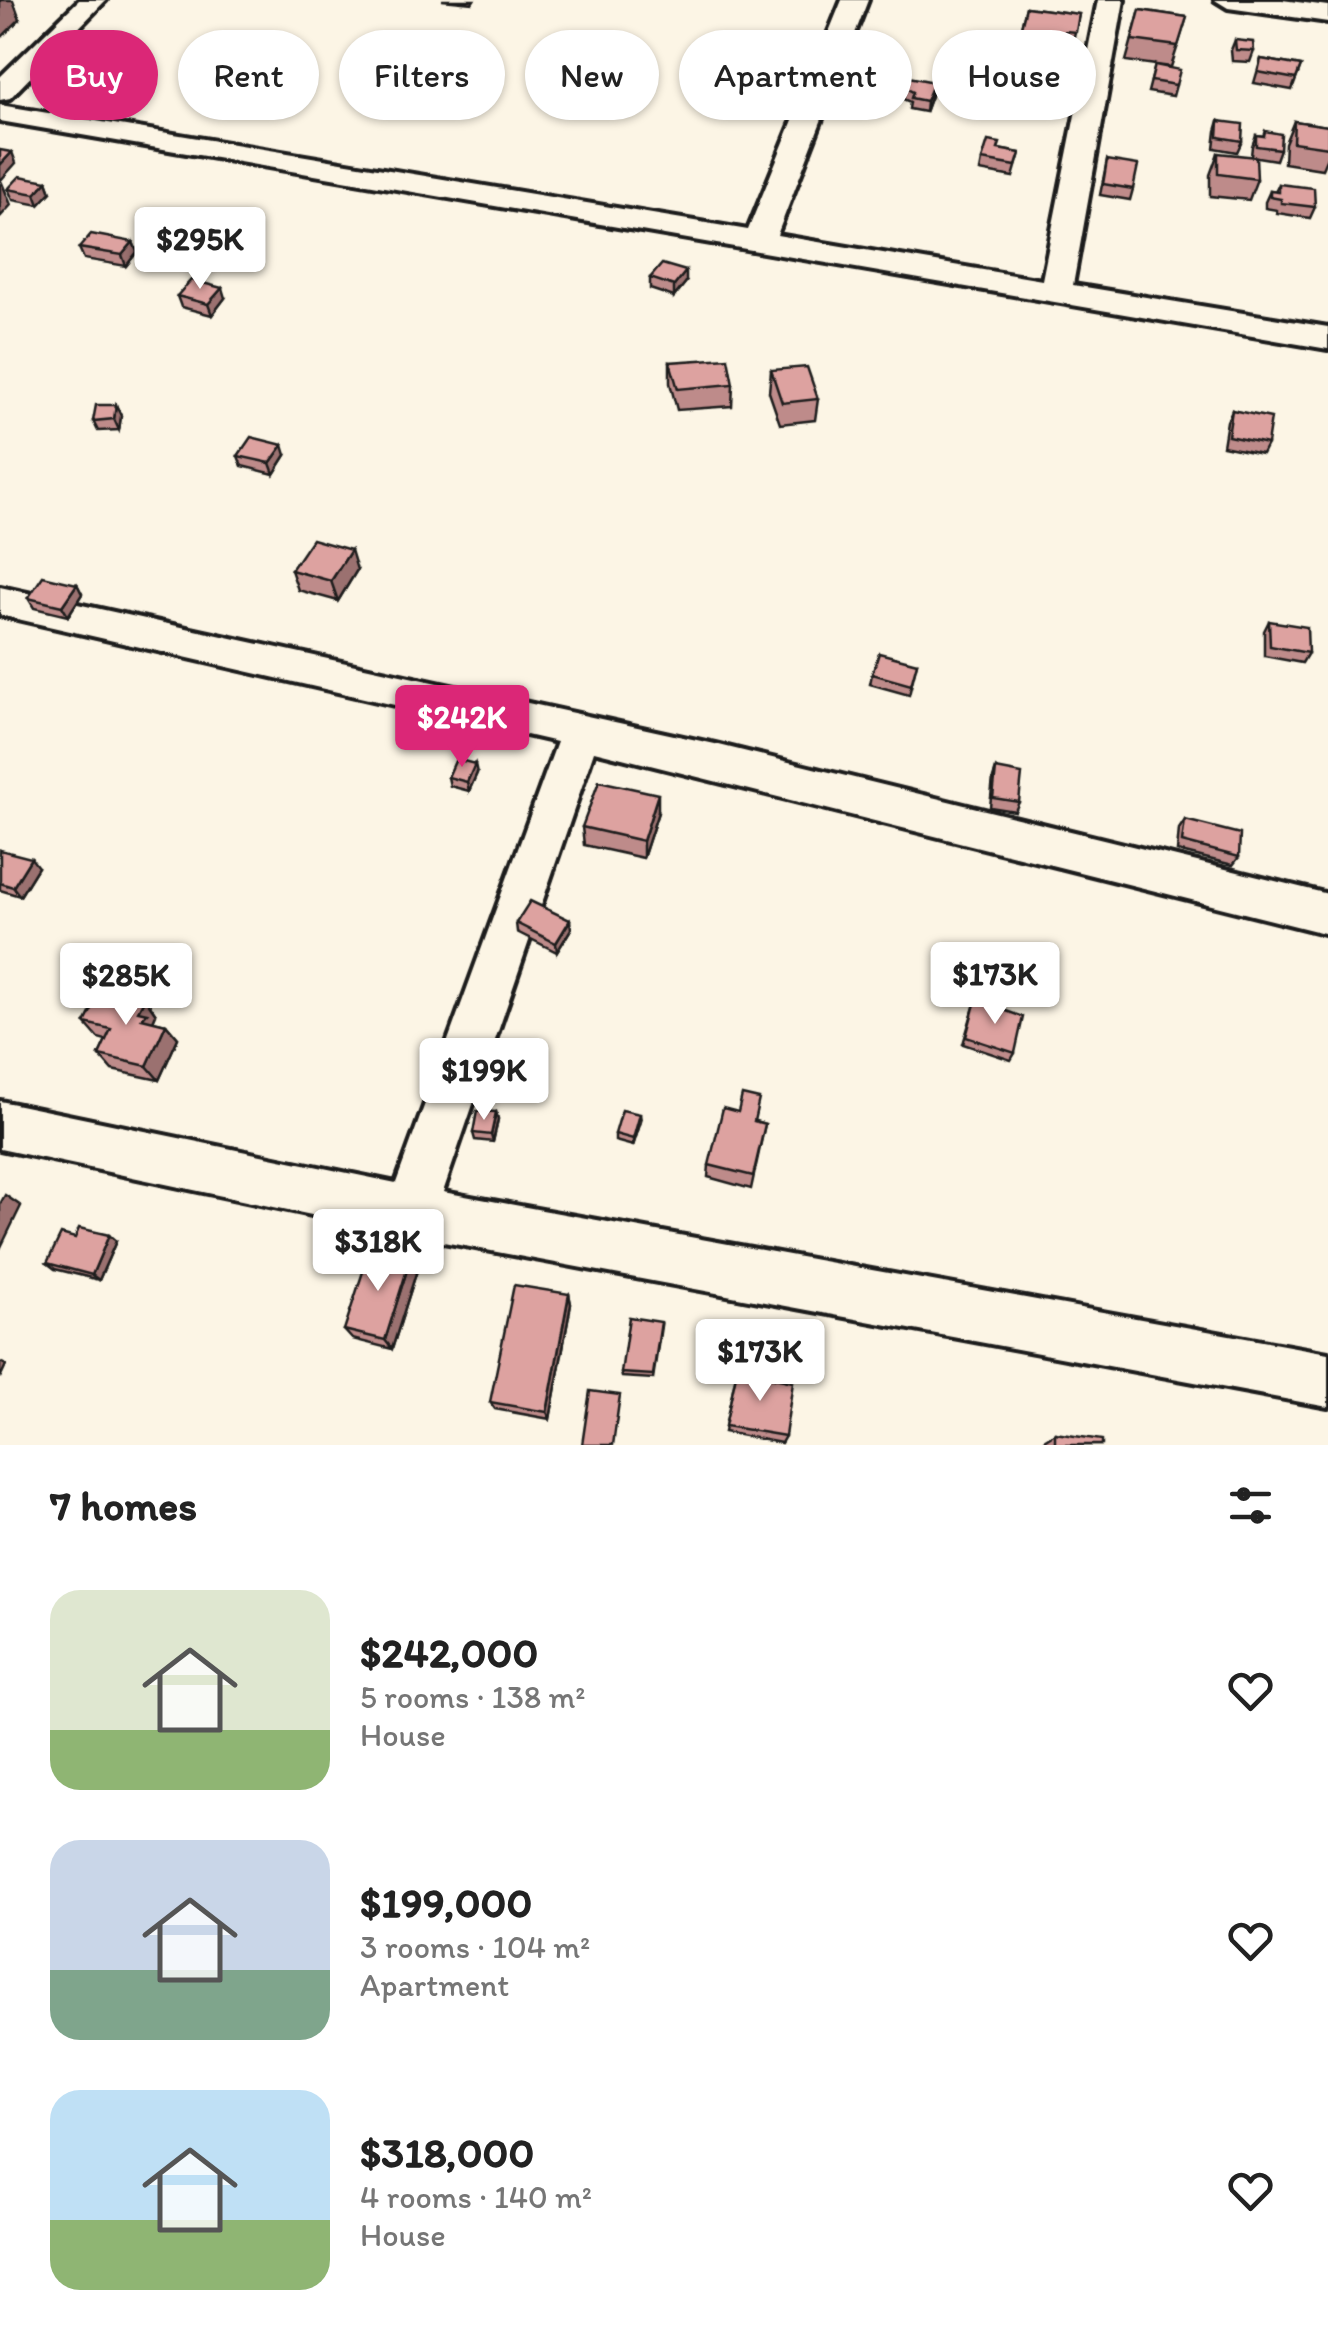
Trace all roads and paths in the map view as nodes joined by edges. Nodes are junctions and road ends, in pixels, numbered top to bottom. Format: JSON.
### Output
{"nodes":[{"id":1,"x":93,"y":0,"type":"edge"},
{"id":2,"x":855,"y":0,"type":"edge"},
{"id":3,"x":1111,"y":0,"type":"edge"},
{"id":4,"x":1228,"y":0,"type":"edge"},
{"id":5,"x":1328,"y":14,"type":"edge"},
{"id":6,"x":0,"y":92,"type":"edge"},
{"id":7,"x":0,"y":114,"type":"edge"},
{"id":8,"x":758,"y":244,"type":"junction"},
{"id":9,"x":1056,"y":290,"type":"junction"},
{"id":10,"x":1328,"y":338,"type":"edge"},
{"id":11,"x":0,"y":600,"type":"edge"},
{"id":12,"x":580,"y":734,"type":"junction"},
{"id":13,"x":1328,"y":914,"type":"edge"},
{"id":14,"x":0,"y":1125,"type":"edge"},
{"id":15,"x":412,"y":1211,"type":"junction"},
{"id":16,"x":1328,"y":1380,"type":"edge"}],
"edges":[{"from":1,"to":6,"type":"street"},
{"from":2,"to":8,"type":"street"},
{"from":3,"to":9,"type":"street"},
{"from":4,"to":5,"type":"street"},
{"from":7,"to":8,"type":"street"},
{"from":8,"to":9,"type":"street"},
{"from":9,"to":10,"type":"street"},
{"from":11,"to":12,"type":"street"},
{"from":12,"to":13,"type":"street"},
{"from":12,"to":15,"type":"street"},
{"from":14,"to":15,"type":"street"},
{"from":15,"to":16,"type":"street"}]}
